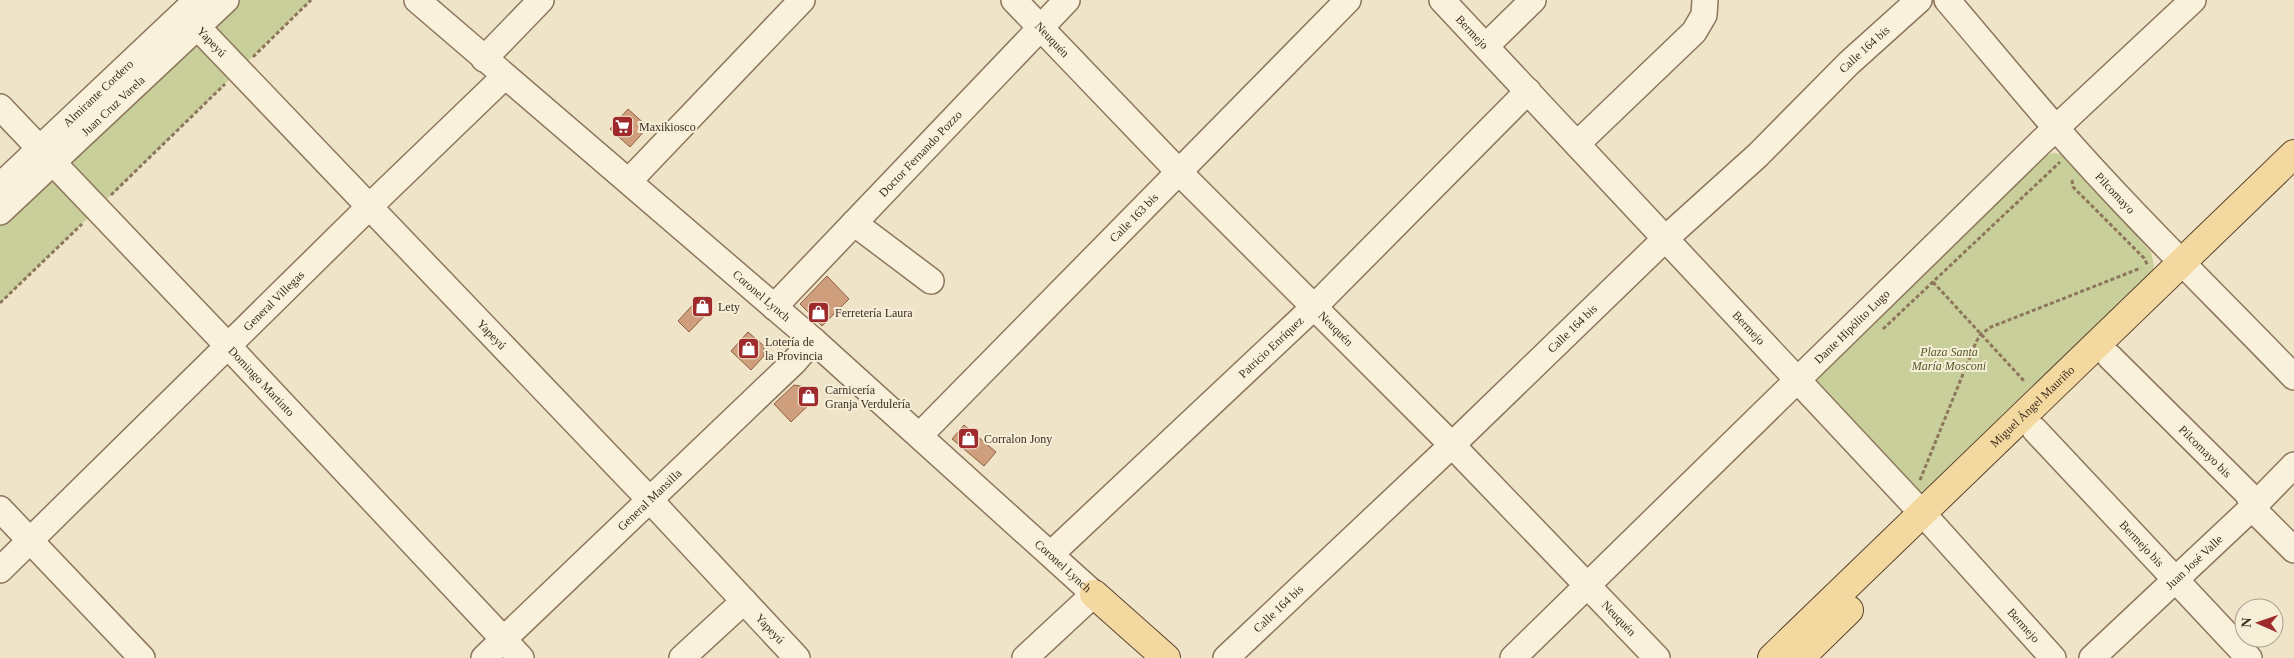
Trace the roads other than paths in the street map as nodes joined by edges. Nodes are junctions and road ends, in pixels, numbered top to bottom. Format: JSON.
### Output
{"nodes":[{"id":1,"x":226,"y":0,"type":"edge"},
{"id":2,"x":417,"y":0,"type":"edge"},
{"id":3,"x":541,"y":0,"type":"edge"},
{"id":4,"x":802,"y":0,"type":"edge"},
{"id":5,"x":1014,"y":0,"type":"edge"},
{"id":6,"x":1067,"y":0,"type":"edge"},
{"id":7,"x":1348,"y":0,"type":"edge"},
{"id":8,"x":1442,"y":0,"type":"edge"},
{"id":9,"x":1533,"y":0,"type":"edge"},
{"id":10,"x":1706,"y":0,"type":"edge"},
{"id":11,"x":1919,"y":0,"type":"edge"},
{"id":12,"x":1947,"y":0,"type":"edge"},
{"id":13,"x":2193,"y":0,"type":"edge"},
{"id":14,"x":193,"y":13,"type":"edge"},
{"id":15,"x":1041,"y":27,"type":"junction"},
{"id":16,"x":1486,"y":46,"type":"junction"},
{"id":17,"x":484,"y":58,"type":"junction"},
{"id":18,"x":505,"y":76,"type":"junction"},
{"id":19,"x":1528,"y":91,"type":"junction"},
{"id":20,"x":0,"y":107,"type":"edge"},
{"id":21,"x":2048,"y":135,"type":"junction"},
{"id":22,"x":1577,"y":144,"type":"junction"},
{"id":23,"x":2294,"y":154,"type":"edge"},
{"id":24,"x":46,"y":156,"type":"junction"},
{"id":25,"x":1179,"y":172,"type":"junction"},
{"id":26,"x":2294,"y":179,"type":"edge"},
{"id":27,"x":629,"y":181,"type":"junction"},
{"id":28,"x":0,"y":186,"type":"edge"},
{"id":29,"x":369,"y":207,"type":"junction"},
{"id":30,"x":0,"y":212,"type":"edge"},
{"id":31,"x":854,"y":223,"type":"junction"},
{"id":32,"x":1664,"y":239,"type":"junction"},
{"id":33,"x":2183,"y":263,"type":"junction"},
{"id":34,"x":931,"y":280,"type":"dead end"},
{"id":35,"x":774,"y":307,"type":"junction"},
{"id":36,"x":1314,"y":307,"type":"junction"},
{"id":37,"x":812,"y":340,"type":"junction"},
{"id":38,"x":228,"y":346,"type":"junction"},
{"id":39,"x":2110,"y":357,"type":"junction"},
{"id":40,"x":2294,"y":377,"type":"edge"},
{"id":41,"x":1798,"y":381,"type":"junction"},
{"id":42,"x":2035,"y":430,"type":"junction"},
{"id":43,"x":920,"y":435,"type":"junction"},
{"id":44,"x":1452,"y":444,"type":"junction"},
{"id":45,"x":2294,"y":465,"type":"edge"},
{"id":46,"x":650,"y":500,"type":"junction"},
{"id":47,"x":2255,"y":505,"type":"junction"},
{"id":48,"x":0,"y":509,"type":"edge"},
{"id":49,"x":1924,"y":515,"type":"junction"},
{"id":50,"x":30,"y":541,"type":"junction"},
{"id":51,"x":2294,"y":550,"type":"edge"},
{"id":52,"x":1051,"y":554,"type":"junction"},
{"id":53,"x":0,"y":570,"type":"edge"},
{"id":54,"x":2175,"y":580,"type":"junction"},
{"id":55,"x":1587,"y":586,"type":"junction"},
{"id":56,"x":1094,"y":594,"type":"junction"},
{"id":57,"x":744,"y":601,"type":"junction"},
{"id":58,"x":503,"y":639,"type":"junction"},
{"id":59,"x":142,"y":658,"type":"edge"},
{"id":60,"x":484,"y":658,"type":"edge"},
{"id":61,"x":521,"y":658,"type":"edge"},
{"id":62,"x":682,"y":658,"type":"edge"},
{"id":63,"x":797,"y":658,"type":"edge"},
{"id":64,"x":1025,"y":658,"type":"edge"},
{"id":65,"x":1166,"y":658,"type":"edge"},
{"id":66,"x":1226,"y":658,"type":"edge"},
{"id":67,"x":1513,"y":658,"type":"edge"},
{"id":68,"x":1657,"y":658,"type":"edge"},
{"id":69,"x":1772,"y":658,"type":"edge"},
{"id":70,"x":1800,"y":658,"type":"edge"},
{"id":71,"x":2053,"y":658,"type":"edge"},
{"id":72,"x":2092,"y":658,"type":"edge"},
{"id":73,"x":2249,"y":658,"type":"edge"}],
"edges":[{"from":1,"to":14,"type":"street","name":"Juan Cruz Varela"},
{"from":2,"to":17,"type":"street","name":"Coronel Lynch"},
{"from":3,"to":17,"type":"street"},
{"from":4,"to":27,"type":"street"},
{"from":5,"to":15,"type":"street","name":"Neuquén"},
{"from":6,"to":15,"type":"street","name":"Doctor Fernando Pozzo"},
{"from":7,"to":25,"type":"street","name":"Calle 163 bis"},
{"from":8,"to":16,"type":"street","name":"Bermejo"},
{"from":9,"to":16,"type":"street"},
{"from":10,"to":22,"type":"street"},
{"from":11,"to":32,"type":"street","name":"Calle 164 bis"},
{"from":12,"to":21,"type":"street","name":"Pilcomayo"},
{"from":13,"to":21,"type":"street","name":"Dante Hipólito Lugo"},
{"from":14,"to":24,"type":"street","name":"Juan Cruz Varela"},
{"from":14,"to":29,"type":"street","name":"Yapeyú"},
{"from":15,"to":25,"type":"street","name":"Neuquén"},
{"from":15,"to":31,"type":"street","name":"Doctor Fernando Pozzo"},
{"from":16,"to":19,"type":"street","name":"Bermejo"},
{"from":17,"to":18,"type":"street","name":"Coronel Lynch"},
{"from":18,"to":27,"type":"street","name":"Coronel Lynch"},
{"from":18,"to":29,"type":"street","name":"General Villegas"},
{"from":19,"to":22,"type":"street","name":"Bermejo"},
{"from":19,"to":36,"type":"street","name":"Patricio Enríquez"},
{"from":20,"to":24,"type":"street","name":"Domingo Martinto"},
{"from":21,"to":33,"type":"street","name":"Pilcomayo"},
{"from":21,"to":41,"type":"street","name":"Dante Hipólito Lugo"},
{"from":22,"to":32,"type":"street","name":"Bermejo"},
{"from":23,"to":33,"type":"main road","name":"Miguel Ángel Mauriño"},
{"from":24,"to":28,"type":"street"},
{"from":24,"to":30,"type":"street","name":"Juan Cruz Varela"},
{"from":24,"to":38,"type":"street","name":"Domingo Martinto"},
{"from":25,"to":36,"type":"street","name":"Neuquén"},
{"from":25,"to":43,"type":"street","name":"Calle 163 bis"},
{"from":26,"to":33,"type":"main road","name":"Miguel Ángel Mauriño"},
{"from":27,"to":35,"type":"street","name":"Coronel Lynch"},
{"from":29,"to":38,"type":"street","name":"General Villegas"},
{"from":29,"to":46,"type":"street","name":"Yapeyú"},
{"from":31,"to":34,"type":"street"},
{"from":31,"to":35,"type":"street","name":"Doctor Fernando Pozzo"},
{"from":32,"to":41,"type":"street","name":"Bermejo"},
{"from":32,"to":44,"type":"street","name":"Calle 164 bis"},
{"from":33,"to":39,"type":"main road","name":"Miguel Ángel Mauriño"},
{"from":33,"to":40,"type":"street","name":"Pilcomayo"},
{"from":33,"to":49,"type":"main road","name":"Miguel Ángel Mauriño"},
{"from":35,"to":37,"type":"street","name":"Coronel Lynch"},
{"from":36,"to":44,"type":"street","name":"Neuquén"},
{"from":36,"to":52,"type":"street","name":"Patricio Enríquez"},
{"from":37,"to":43,"type":"street","name":"Coronel Lynch"},
{"from":37,"to":46,"type":"street","name":"General Mansilla"},
{"from":38,"to":50,"type":"street","name":"General Villegas"},
{"from":38,"to":58,"type":"street","name":"Domingo Martinto"},
{"from":39,"to":42,"type":"main road","name":"Miguel Ángel Mauriño"},
{"from":39,"to":47,"type":"street","name":"Pilcomayo bis"},
{"from":41,"to":49,"type":"street","name":"Bermejo"},
{"from":41,"to":55,"type":"street","name":"Dante Hipólito Lugo"},
{"from":42,"to":49,"type":"main road","name":"Miguel Ángel Mauriño"},
{"from":42,"to":54,"type":"street","name":"Bermejo bis"},
{"from":43,"to":52,"type":"street","name":"Coronel Lynch"},
{"from":44,"to":55,"type":"street","name":"Neuquén"},
{"from":44,"to":66,"type":"street","name":"Calle 164 bis"},
{"from":45,"to":47,"type":"street","name":"Juan José Valle"},
{"from":46,"to":57,"type":"street","name":"Yapeyú"},
{"from":46,"to":58,"type":"street","name":"General Mansilla"},
{"from":47,"to":51,"type":"street","name":"Pilcomayo bis"},
{"from":47,"to":54,"type":"street","name":"Juan José Valle"},
{"from":48,"to":50,"type":"street"},
{"from":49,"to":69,"type":"main road","name":"Miguel Ángel Mauriño"},
{"from":49,"to":70,"type":"main road","name":"Miguel Ángel Mauriño"},
{"from":49,"to":71,"type":"street","name":"Bermejo"},
{"from":50,"to":53,"type":"street","name":"General Villegas"},
{"from":50,"to":59,"type":"street"},
{"from":52,"to":56,"type":"street","name":"Coronel Lynch"},
{"from":54,"to":72,"type":"street","name":"Juan José Valle"},
{"from":54,"to":73,"type":"street","name":"Bermejo bis"},
{"from":55,"to":67,"type":"street","name":"Dante Hipólito Lugo"},
{"from":55,"to":68,"type":"street","name":"Neuquén"},
{"from":56,"to":64,"type":"street"},
{"from":56,"to":65,"type":"main road","name":"Coronel Lynch"},
{"from":57,"to":62,"type":"street"},
{"from":57,"to":63,"type":"street","name":"Yapeyú"},
{"from":58,"to":60,"type":"street","name":"General Mansilla"},
{"from":58,"to":61,"type":"street","name":"Domingo Martinto"}]}
